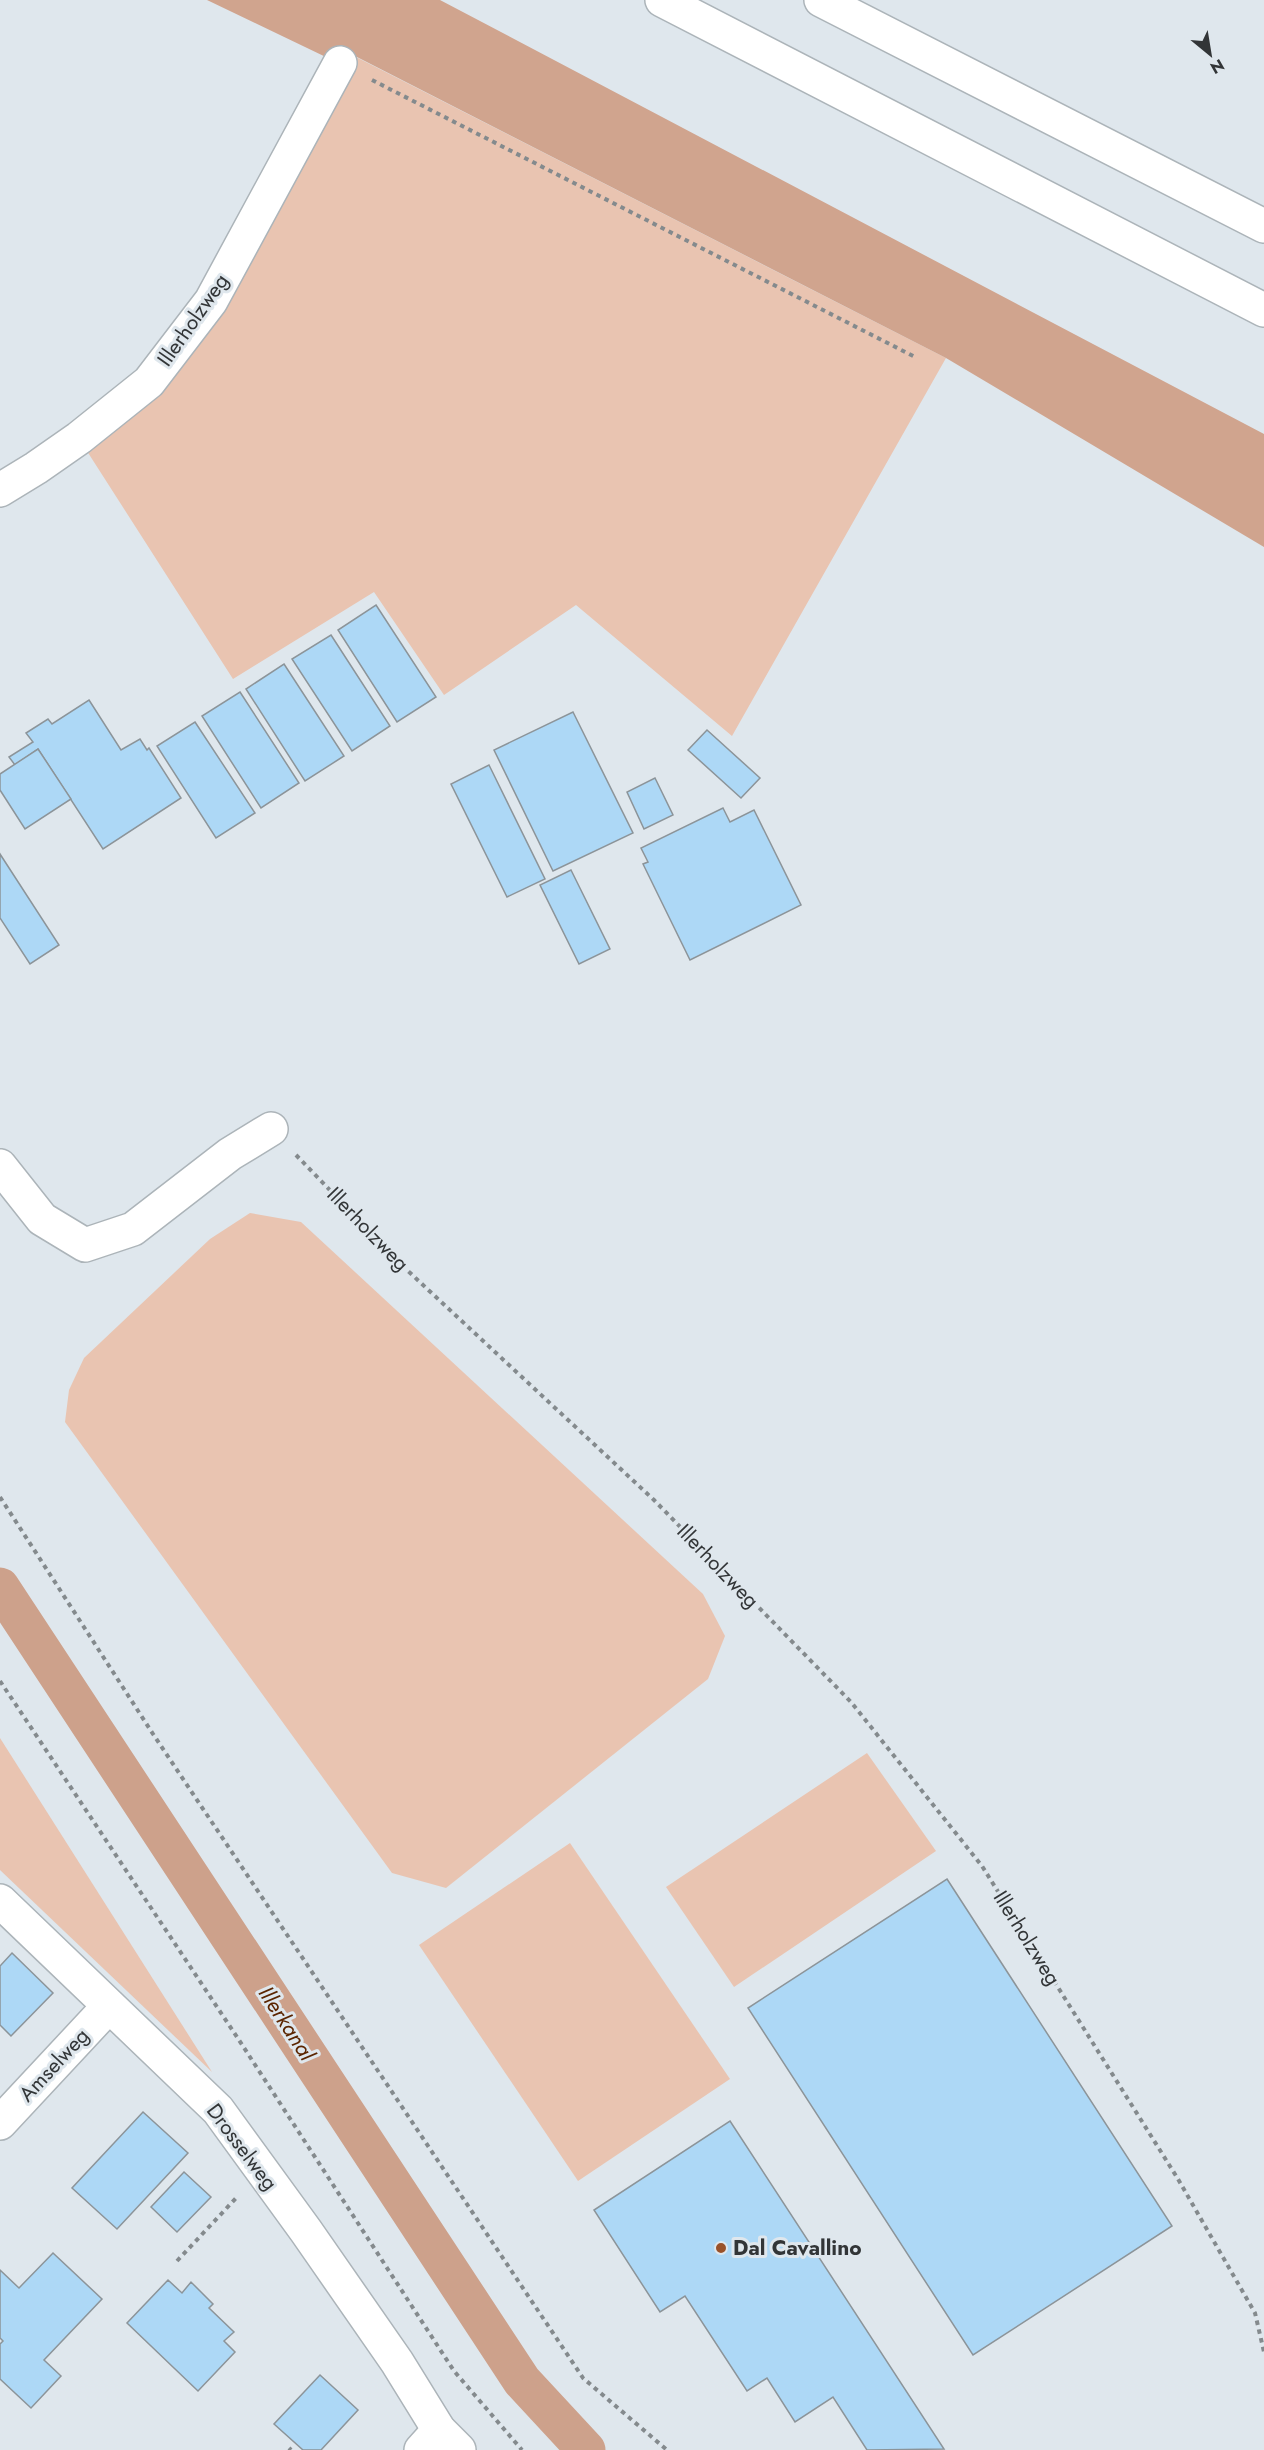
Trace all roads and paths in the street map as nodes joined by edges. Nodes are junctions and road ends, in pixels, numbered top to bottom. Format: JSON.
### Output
{"nodes":[{"id":1,"x":662,"y":0,"type":"edge"},
{"id":2,"x":821,"y":0,"type":"edge"},
{"id":3,"x":340,"y":63,"type":"joint"},
{"id":4,"x":1264,"y":226,"type":"edge"},
{"id":5,"x":1264,"y":310,"type":"edge"},
{"id":6,"x":917,"y":358,"type":"dead end"},
{"id":7,"x":0,"y":490,"type":"edge"},
{"id":8,"x":271,"y":1129,"type":"joint"},
{"id":9,"x":0,"y":1166,"type":"edge"},
{"id":10,"x":0,"y":1497,"type":"edge"},
{"id":11,"x":0,"y":1681,"type":"edge"},
{"id":12,"x":0,"y":1901,"type":"edge"},
{"id":13,"x":109,"y":2006,"type":"junction"},
{"id":14,"x":0,"y":2123,"type":"edge"},
{"id":15,"x":262,"y":2171,"type":"junction"},
{"id":16,"x":177,"y":2260,"type":"dead end"},
{"id":17,"x":1264,"y":2352,"type":"edge"},
{"id":18,"x":440,"y":2443,"type":"edge"},
{"id":19,"x":522,"y":2450,"type":"edge"},
{"id":20,"x":667,"y":2450,"type":"edge"}],
"edges":[{"from":1,"to":5,"type":"main road"},
{"from":2,"to":4,"type":"main road"},
{"from":3,"to":6,"type":"path"},
{"from":3,"to":7,"type":"main road","name":"Illerholzweg"},
{"from":8,"to":9,"type":"main road"},
{"from":8,"to":17,"type":"path","name":"Illerholzweg"},
{"from":10,"to":20,"type":"path"},
{"from":11,"to":19,"type":"path"},
{"from":12,"to":13,"type":"main road","name":"Drosselweg"},
{"from":13,"to":14,"type":"main road","name":"Amselweg"},
{"from":13,"to":15,"type":"main road","name":"Drosselweg"},
{"from":15,"to":16,"type":"path"},
{"from":15,"to":18,"type":"main road","name":"Drosselweg"}]}
